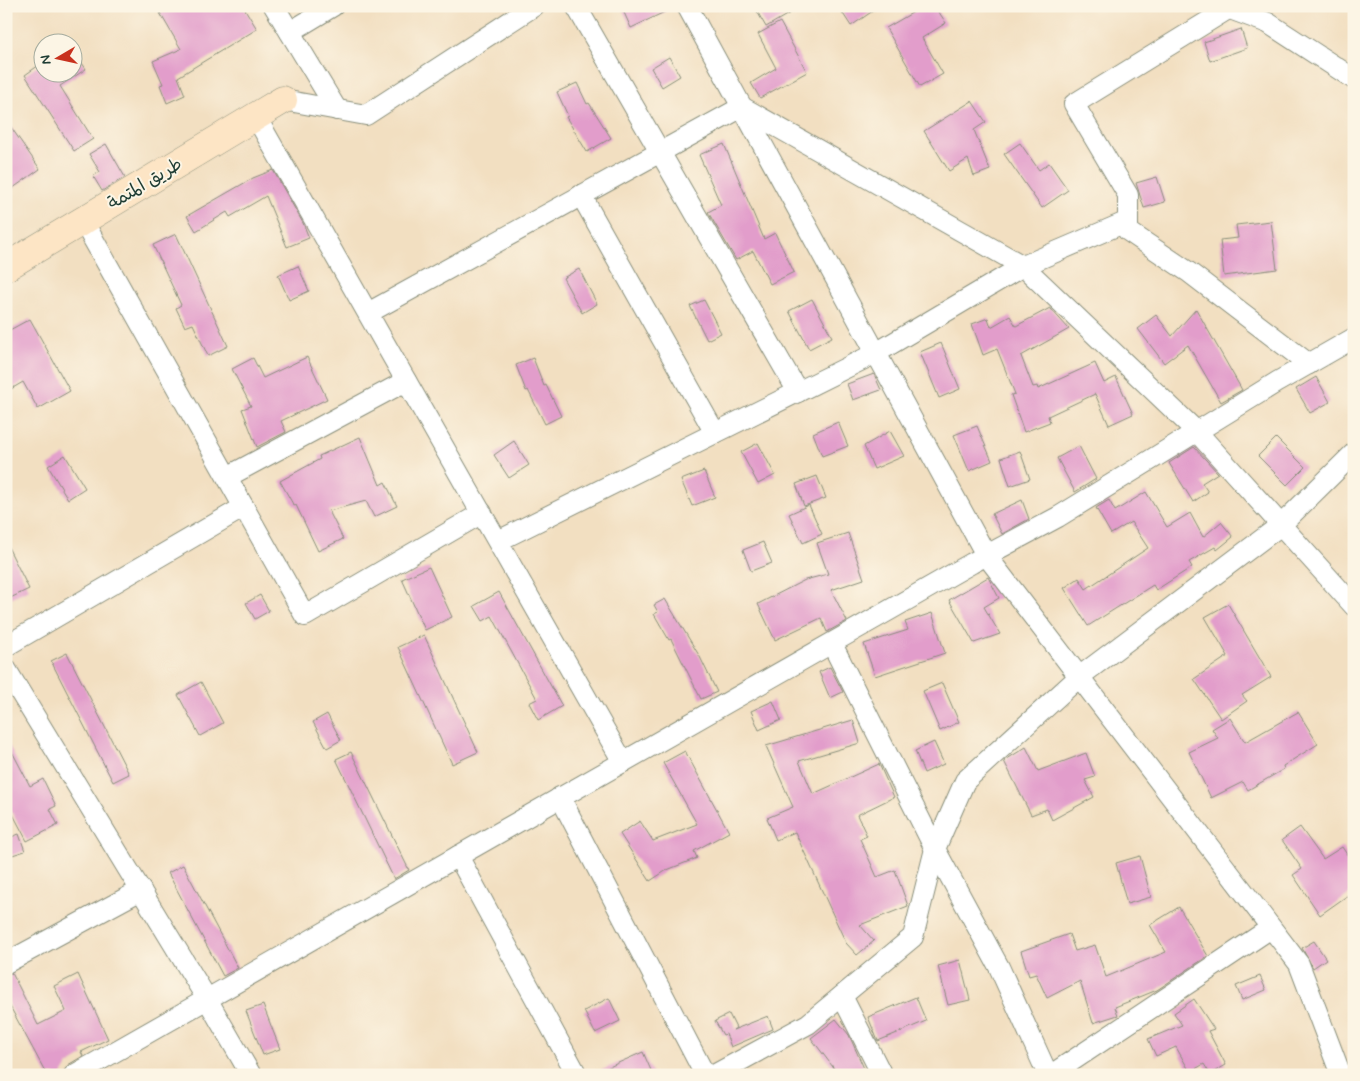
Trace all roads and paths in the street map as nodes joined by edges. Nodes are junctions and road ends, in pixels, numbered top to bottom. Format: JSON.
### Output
{"nodes":[{"id":1,"x":274,"y":6,"type":"edge"},
{"id":2,"x":333,"y":6,"type":"edge"},
{"id":3,"x":534,"y":6,"type":"edge"},
{"id":4,"x":576,"y":6,"type":"edge"},
{"id":5,"x":687,"y":6,"type":"edge"},
{"id":6,"x":1228,"y":7,"type":"edge"},
{"id":7,"x":290,"y":32,"type":"junction"},
{"id":8,"x":1354,"y":79,"type":"edge"},
{"id":9,"x":283,"y":100,"type":"joint"},
{"id":10,"x":742,"y":107,"type":"junction"},
{"id":11,"x":337,"y":110,"type":"junction"},
{"id":12,"x":256,"y":116,"type":"junction"},
{"id":13,"x":660,"y":152,"type":"junction"},
{"id":14,"x":581,"y":195,"type":"junction"},
{"id":15,"x":83,"y":221,"type":"junction"},
{"id":16,"x":1128,"y":221,"type":"junction"},
{"id":17,"x":8,"y":261,"type":"edge"},
{"id":18,"x":1023,"y":266,"type":"junction"},
{"id":19,"x":368,"y":313,"type":"junction"},
{"id":20,"x":1354,"y":338,"type":"edge"},
{"id":21,"x":876,"y":353,"type":"junction"},
{"id":22,"x":1309,"y":364,"type":"junction"},
{"id":23,"x":406,"y":381,"type":"junction"},
{"id":24,"x":798,"y":392,"type":"junction"},
{"id":25,"x":1197,"y":432,"type":"junction"},
{"id":26,"x":715,"y":433,"type":"junction"},
{"id":27,"x":1354,"y":453,"type":"edge"},
{"id":28,"x":227,"y":477,"type":"junction"},
{"id":29,"x":244,"y":507,"type":"junction"},
{"id":30,"x":482,"y":514,"type":"junction"},
{"id":31,"x":1280,"y":524,"type":"junction"},
{"id":32,"x":498,"y":541,"type":"junction"},
{"id":33,"x":986,"y":555,"type":"junction"},
{"id":34,"x":1354,"y":606,"type":"edge"},
{"id":35,"x":832,"y":644,"type":"junction"},
{"id":36,"x":6,"y":646,"type":"edge"},
{"id":37,"x":6,"y":669,"type":"edge"},
{"id":38,"x":1079,"y":677,"type":"junction"},
{"id":39,"x":623,"y":762,"type":"junction"},
{"id":40,"x":560,"y":797,"type":"junction"},
{"id":41,"x":935,"y":849,"type":"junction"},
{"id":42,"x":458,"y":856,"type":"junction"},
{"id":43,"x":141,"y":890,"type":"junction"},
{"id":44,"x":1271,"y":928,"type":"junction"},
{"id":45,"x":6,"y":964,"type":"edge"},
{"id":46,"x":842,"y":996,"type":"junction"},
{"id":47,"x":207,"y":999,"type":"junction"},
{"id":48,"x":74,"y":1075,"type":"edge"},
{"id":49,"x":251,"y":1075,"type":"edge"},
{"id":50,"x":577,"y":1075,"type":"edge"},
{"id":51,"x":704,"y":1075,"type":"edge"},
{"id":52,"x":714,"y":1075,"type":"edge"},
{"id":53,"x":882,"y":1075,"type":"edge"},
{"id":54,"x":1049,"y":1075,"type":"edge"},
{"id":55,"x":1342,"y":1075,"type":"edge"}],
"edges":[{"from":1,"to":7,"type":"street"},
{"from":2,"to":7,"type":"street"},
{"from":3,"to":11,"type":"street"},
{"from":4,"to":13,"type":"street"},
{"from":5,"to":10,"type":"street"},
{"from":6,"to":8,"type":"street"},
{"from":6,"to":16,"type":"street"},
{"from":7,"to":11,"type":"street"},
{"from":9,"to":11,"type":"street"},
{"from":9,"to":12,"type":"street","name":"طريق المتمة"},
{"from":10,"to":13,"type":"street"},
{"from":10,"to":18,"type":"street"},
{"from":10,"to":21,"type":"street"},
{"from":12,"to":15,"type":"street","name":"طريق المتمة"},
{"from":12,"to":19,"type":"street"},
{"from":13,"to":14,"type":"street"},
{"from":13,"to":24,"type":"street"},
{"from":14,"to":19,"type":"street"},
{"from":14,"to":26,"type":"street"},
{"from":15,"to":17,"type":"street","name":"طريق المتمة"},
{"from":15,"to":28,"type":"street"},
{"from":16,"to":18,"type":"street"},
{"from":16,"to":22,"type":"street"},
{"from":18,"to":21,"type":"street"},
{"from":18,"to":25,"type":"street"},
{"from":19,"to":23,"type":"street"},
{"from":20,"to":22,"type":"street"},
{"from":21,"to":24,"type":"street"},
{"from":21,"to":33,"type":"street"},
{"from":22,"to":25,"type":"street"},
{"from":23,"to":28,"type":"street"},
{"from":23,"to":30,"type":"street"},
{"from":24,"to":26,"type":"street"},
{"from":25,"to":31,"type":"street"},
{"from":25,"to":33,"type":"street"},
{"from":26,"to":32,"type":"street"},
{"from":27,"to":31,"type":"street"},
{"from":28,"to":29,"type":"street"},
{"from":29,"to":30,"type":"street"},
{"from":29,"to":36,"type":"street"},
{"from":30,"to":32,"type":"street"},
{"from":31,"to":34,"type":"street"},
{"from":31,"to":38,"type":"street"},
{"from":32,"to":39,"type":"street"},
{"from":33,"to":35,"type":"street"},
{"from":33,"to":38,"type":"street"},
{"from":35,"to":39,"type":"street"},
{"from":35,"to":41,"type":"street"},
{"from":37,"to":43,"type":"street"},
{"from":38,"to":41,"type":"street"},
{"from":38,"to":44,"type":"street"},
{"from":39,"to":40,"type":"street"},
{"from":40,"to":42,"type":"street"},
{"from":40,"to":51,"type":"street"},
{"from":41,"to":46,"type":"street"},
{"from":41,"to":54,"type":"street"},
{"from":42,"to":47,"type":"street"},
{"from":42,"to":50,"type":"street"},
{"from":43,"to":45,"type":"street"},
{"from":43,"to":47,"type":"street"},
{"from":44,"to":54,"type":"street"},
{"from":44,"to":55,"type":"street"},
{"from":46,"to":52,"type":"street"},
{"from":46,"to":53,"type":"street"},
{"from":47,"to":48,"type":"street"},
{"from":47,"to":49,"type":"street"}]}
